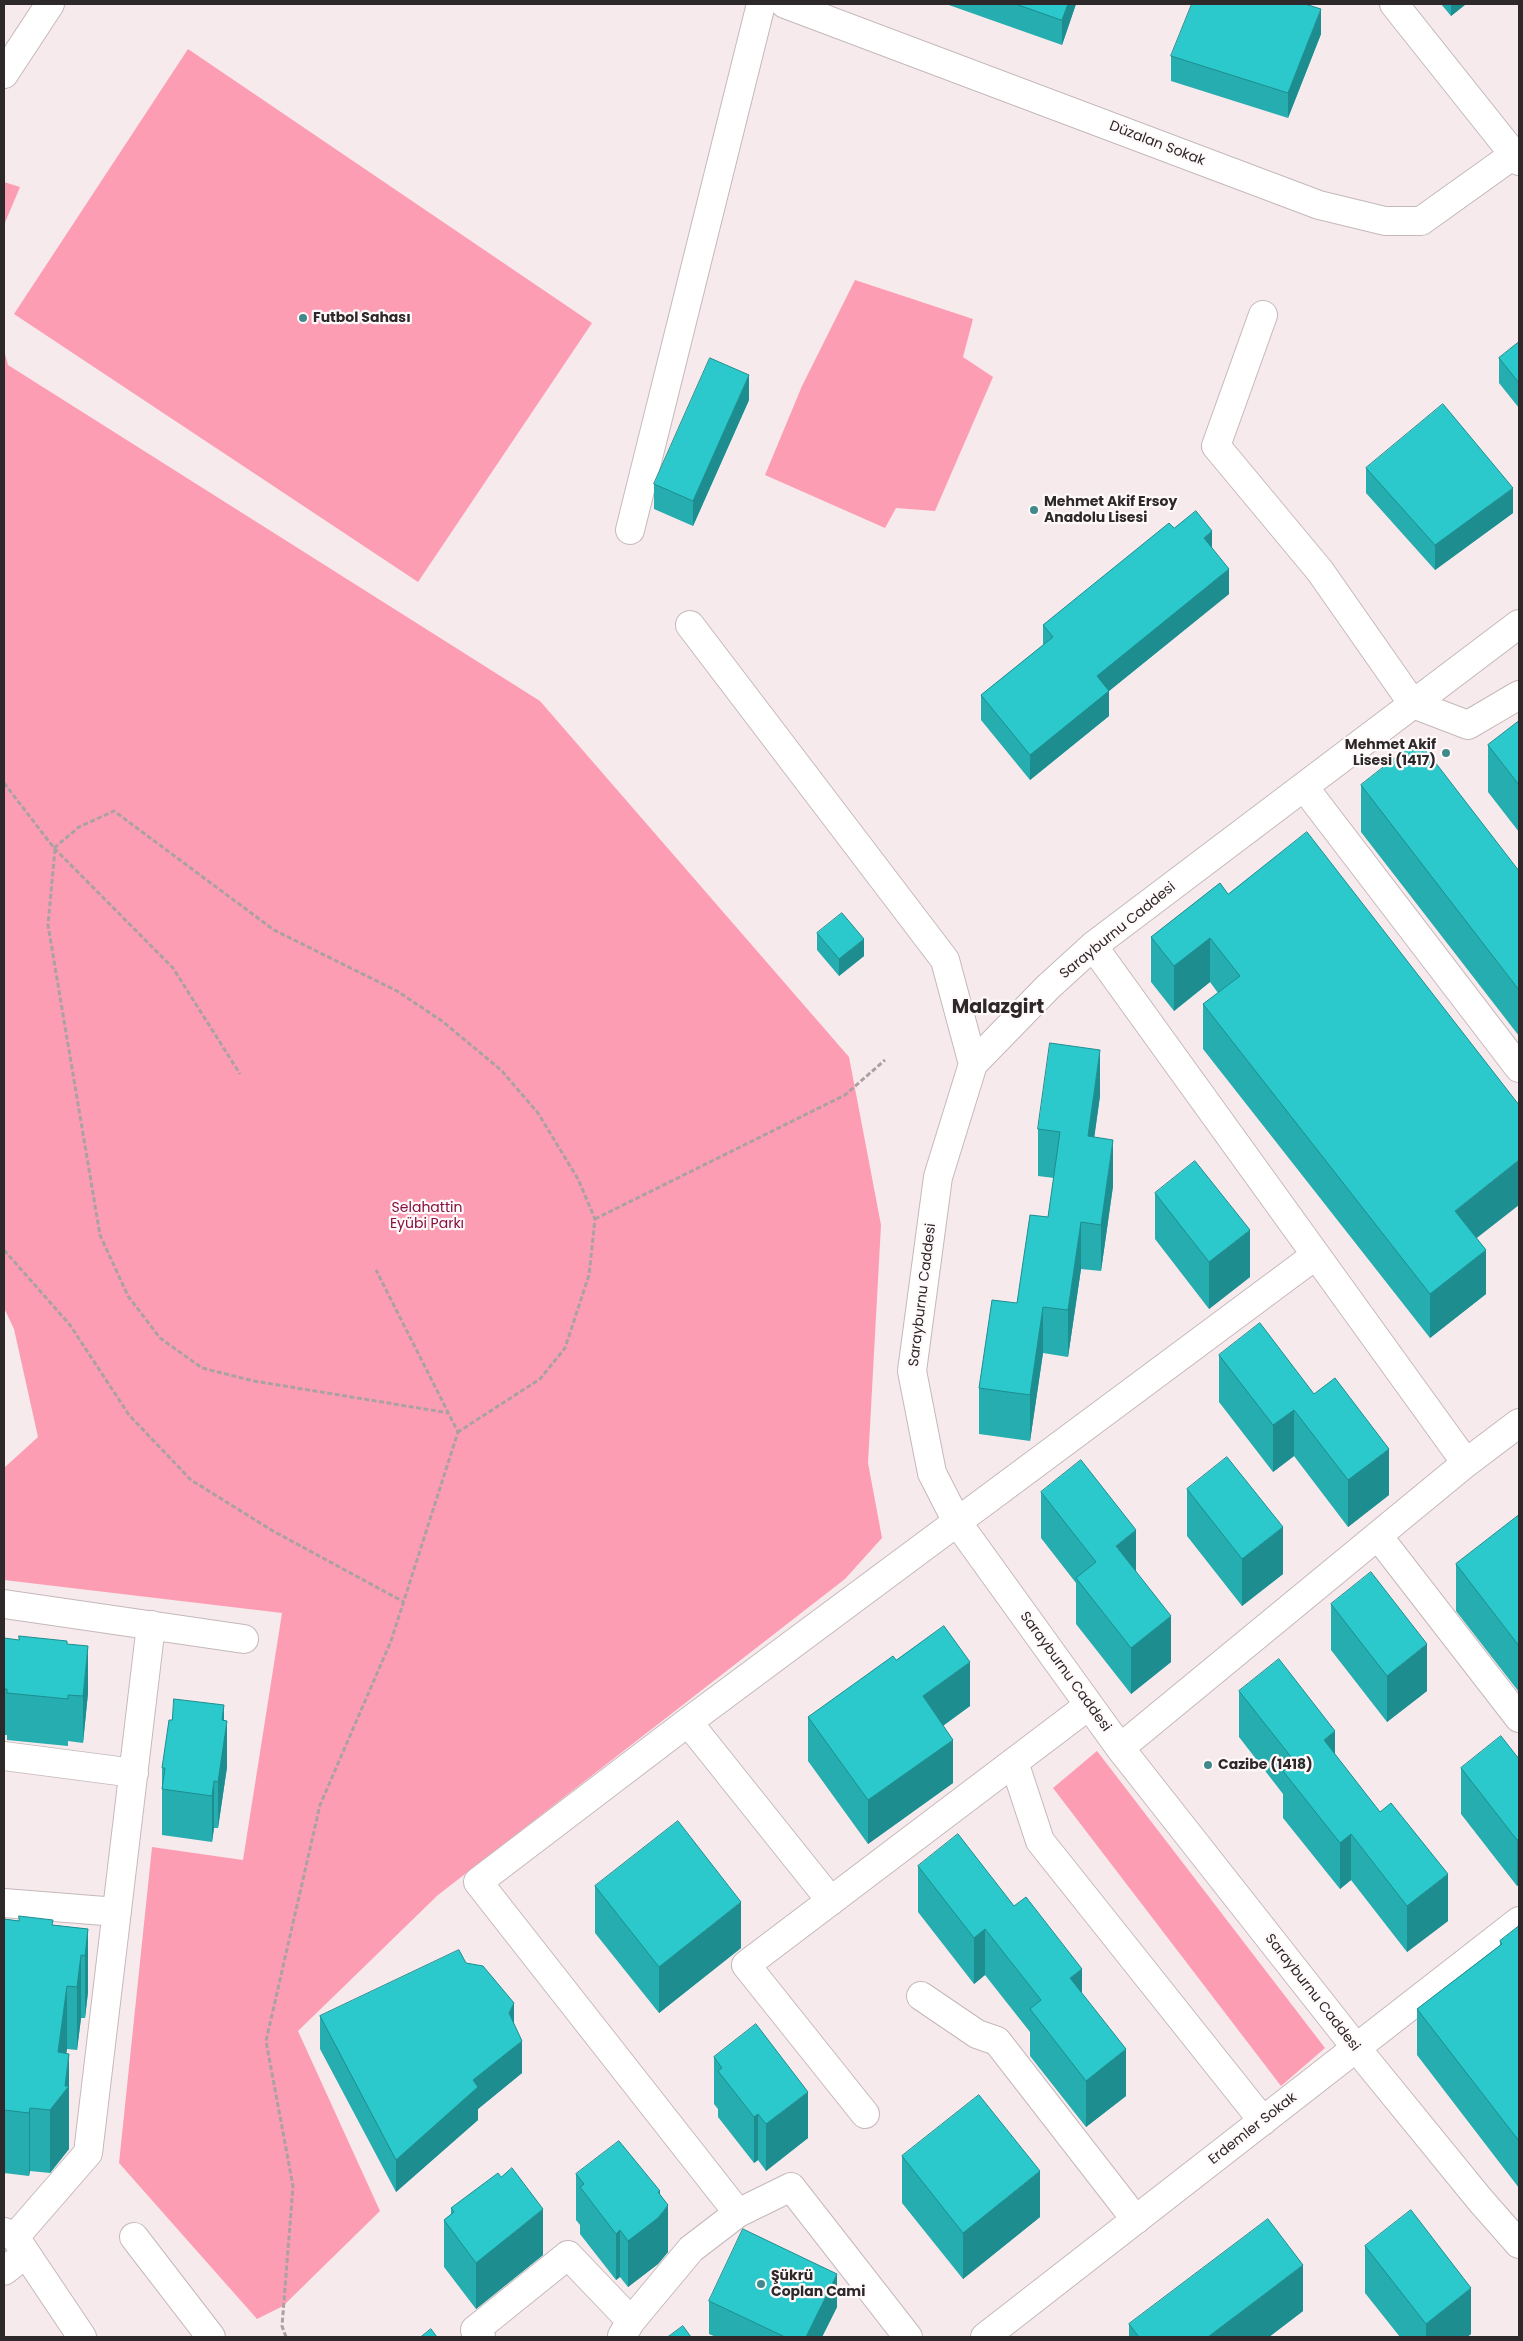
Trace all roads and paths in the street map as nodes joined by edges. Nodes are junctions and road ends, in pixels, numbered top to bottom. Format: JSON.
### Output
{"nodes":[{"id":1,"x":50,"y":4,"type":"edge"},
{"id":2,"x":761,"y":4,"type":"edge"},
{"id":3,"x":785,"y":4,"type":"edge"},
{"id":4,"x":1394,"y":4,"type":"edge"},
{"id":5,"x":4,"y":74,"type":"edge"},
{"id":6,"x":1518,"y":156,"type":"edge"},
{"id":7,"x":1263,"y":315,"type":"dead end"},
{"id":8,"x":630,"y":530,"type":"dead end"},
{"id":9,"x":1519,"y":624,"type":"edge"},
{"id":10,"x":690,"y":625,"type":"dead end"},
{"id":11,"x":1519,"y":695,"type":"edge"},
{"id":12,"x":1413,"y":704,"type":"junction"},
{"id":13,"x":4,"y":783,"type":"edge"},
{"id":14,"x":1304,"y":787,"type":"junction"},
{"id":15,"x":54,"y":848,"type":"junction"},
{"id":16,"x":1093,"y":946,"type":"junction"},
{"id":17,"x":885,"y":1060,"type":"dead end"},
{"id":18,"x":973,"y":1064,"type":"junction"},
{"id":19,"x":1519,"y":1068,"type":"edge"},
{"id":20,"x":240,"y":1074,"type":"dead end"},
{"id":21,"x":596,"y":1219,"type":"junction"},
{"id":22,"x":4,"y":1250,"type":"edge"},
{"id":23,"x":1316,"y":1255,"type":"junction"},
{"id":24,"x":376,"y":1270,"type":"dead end"},
{"id":25,"x":449,"y":1414,"type":"junction"},
{"id":26,"x":1519,"y":1423,"type":"edge"},
{"id":27,"x":458,"y":1432,"type":"junction"},
{"id":28,"x":1466,"y":1463,"type":"junction"},
{"id":29,"x":956,"y":1522,"type":"junction"},
{"id":30,"x":1378,"y":1536,"type":"junction"},
{"id":31,"x":404,"y":1602,"type":"junction"},
{"id":32,"x":4,"y":1604,"type":"edge"},
{"id":33,"x":151,"y":1625,"type":"junction"},
{"id":34,"x":244,"y":1638,"type":"dead end"},
{"id":35,"x":1088,"y":1706,"type":"junction"},
{"id":36,"x":1519,"y":1718,"type":"edge"},
{"id":37,"x":688,"y":1722,"type":"junction"},
{"id":38,"x":1120,"y":1748,"type":"junction"},
{"id":39,"x":4,"y":1756,"type":"edge"},
{"id":40,"x":1014,"y":1762,"type":"junction"},
{"id":41,"x":134,"y":1773,"type":"junction"},
{"id":42,"x":831,"y":1901,"type":"junction"},
{"id":43,"x":4,"y":1903,"type":"edge"},
{"id":44,"x":117,"y":1912,"type":"junction"},
{"id":45,"x":1519,"y":1921,"type":"edge"},
{"id":46,"x":921,"y":1996,"type":"dead end"},
{"id":47,"x":1357,"y":2050,"type":"junction"},
{"id":48,"x":865,"y":2114,"type":"dead end"},
{"id":49,"x":1263,"y":2121,"type":"junction"},
{"id":50,"x":738,"y":2213,"type":"junction"},
{"id":51,"x":1136,"y":2220,"type":"junction"},
{"id":52,"x":134,"y":2237,"type":"dead end"},
{"id":53,"x":15,"y":2241,"type":"edge"},
{"id":54,"x":1519,"y":2244,"type":"edge"},
{"id":55,"x":4,"y":2271,"type":"edge"},
{"id":56,"x":626,"y":2329,"type":"edge"},
{"id":57,"x":82,"y":2337,"type":"edge"},
{"id":58,"x":211,"y":2337,"type":"edge"},
{"id":59,"x":286,"y":2337,"type":"edge"},
{"id":60,"x":480,"y":2337,"type":"edge"},
{"id":61,"x":908,"y":2337,"type":"edge"},
{"id":62,"x":985,"y":2337,"type":"edge"}],
"edges":[{"from":1,"to":5,"type":"street"},
{"from":2,"to":8,"type":"street"},
{"from":3,"to":6,"type":"street","name":"Düzalan Sokak"},
{"from":4,"to":6,"type":"street"},
{"from":7,"to":12,"type":"street"},
{"from":9,"to":12,"type":"street","name":"Sarayburnu Caddesi"},
{"from":10,"to":18,"type":"street"},
{"from":11,"to":12,"type":"street"},
{"from":12,"to":14,"type":"street","name":"Sarayburnu Caddesi"},
{"from":13,"to":15,"type":"path"},
{"from":14,"to":16,"type":"street","name":"Sarayburnu Caddesi"},
{"from":14,"to":19,"type":"street"},
{"from":15,"to":20,"type":"path"},
{"from":15,"to":21,"type":"path"},
{"from":15,"to":25,"type":"path"},
{"from":16,"to":18,"type":"street","name":"Sarayburnu Caddesi"},
{"from":16,"to":23,"type":"street"},
{"from":17,"to":21,"type":"path"},
{"from":18,"to":29,"type":"street","name":"Sarayburnu Caddesi"},
{"from":21,"to":27,"type":"path"},
{"from":22,"to":31,"type":"path"},
{"from":23,"to":28,"type":"street"},
{"from":23,"to":29,"type":"street"},
{"from":24,"to":25,"type":"path"},
{"from":25,"to":27,"type":"path"},
{"from":26,"to":28,"type":"street"},
{"from":27,"to":31,"type":"path"},
{"from":28,"to":30,"type":"street"},
{"from":29,"to":35,"type":"street","name":"Sarayburnu Caddesi"},
{"from":29,"to":37,"type":"street"},
{"from":30,"to":36,"type":"street"},
{"from":30,"to":38,"type":"street"},
{"from":31,"to":59,"type":"path"},
{"from":32,"to":33,"type":"street"},
{"from":33,"to":34,"type":"street"},
{"from":33,"to":41,"type":"street"},
{"from":35,"to":38,"type":"street","name":"Sarayburnu Caddesi"},
{"from":35,"to":40,"type":"street"},
{"from":37,"to":42,"type":"street"},
{"from":37,"to":50,"type":"street"},
{"from":38,"to":47,"type":"street","name":"Sarayburnu Caddesi"},
{"from":39,"to":41,"type":"street"},
{"from":40,"to":42,"type":"street"},
{"from":40,"to":49,"type":"street"},
{"from":41,"to":44,"type":"street"},
{"from":42,"to":48,"type":"street"},
{"from":43,"to":44,"type":"street"},
{"from":44,"to":53,"type":"street"},
{"from":45,"to":47,"type":"street","name":"Erdemler Sokak"},
{"from":46,"to":51,"type":"street"},
{"from":47,"to":49,"type":"street","name":"Erdemler Sokak"},
{"from":47,"to":54,"type":"street","name":"Sarayburnu Caddesi"},
{"from":49,"to":51,"type":"street","name":"Erdemler Sokak"},
{"from":50,"to":56,"type":"street"},
{"from":50,"to":61,"type":"street"},
{"from":51,"to":62,"type":"street","name":"Erdemler Sokak"},
{"from":52,"to":58,"type":"street"},
{"from":53,"to":55,"type":"street"},
{"from":53,"to":57,"type":"street"},
{"from":56,"to":60,"type":"street"}]}
